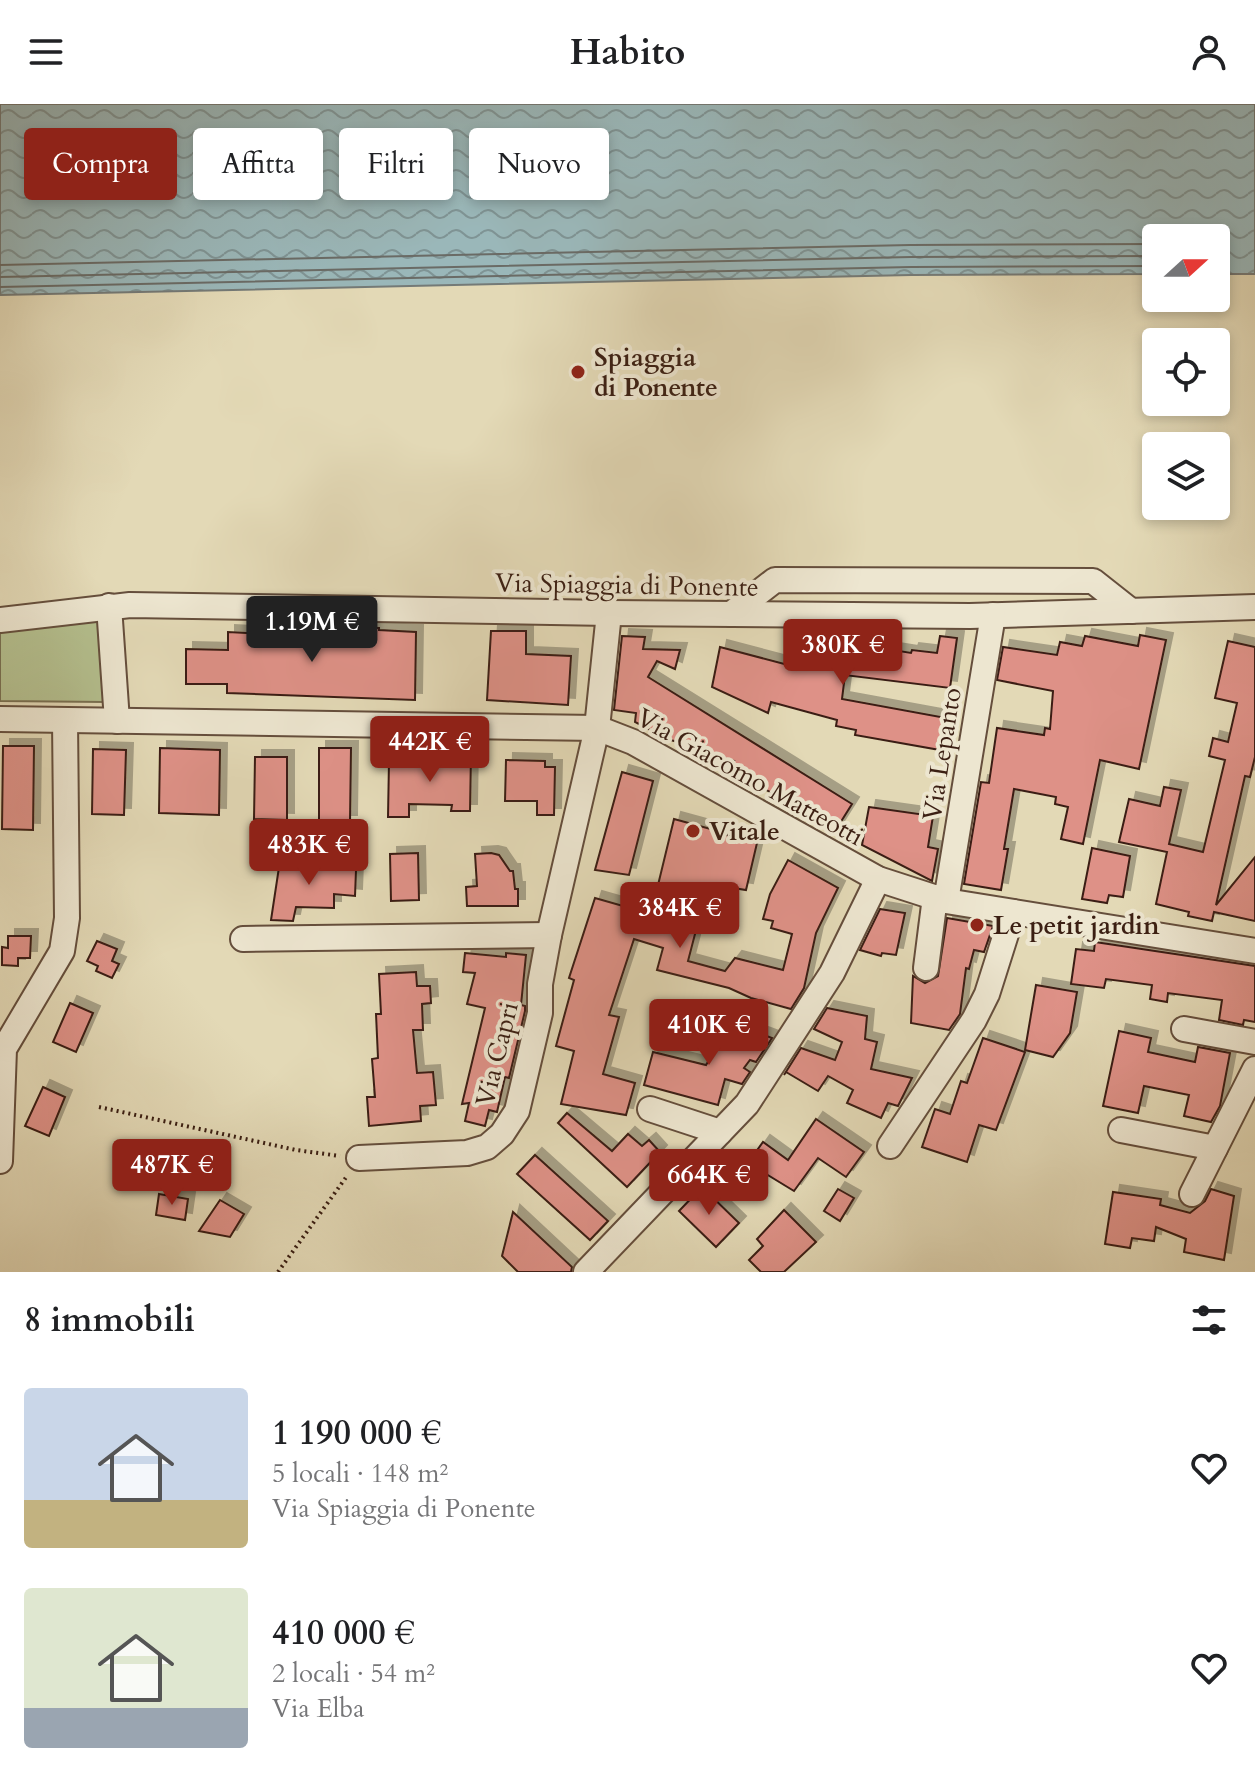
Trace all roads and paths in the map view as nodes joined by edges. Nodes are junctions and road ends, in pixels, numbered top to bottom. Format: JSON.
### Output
{"nodes":[{"id":1,"x":109,"y":606,"type":"junction"},
{"id":2,"x":1255,"y":607,"type":"edge"},
{"id":3,"x":1131,"y":611,"type":"junction"},
{"id":4,"x":609,"y":613,"type":"junction"},
{"id":5,"x":731,"y":614,"type":"junction"},
{"id":6,"x":993,"y":615,"type":"junction"},
{"id":7,"x":0,"y":620,"type":"edge"},
{"id":8,"x":0,"y":719,"type":"edge"},
{"id":9,"x":65,"y":720,"type":"junction"},
{"id":10,"x":117,"y":721,"type":"junction"},
{"id":11,"x":597,"y":728,"type":"junction"},
{"id":12,"x":878,"y":879,"type":"junction"},
{"id":13,"x":940,"y":899,"type":"junction"},
{"id":14,"x":1019,"y":913,"type":"junction"},
{"id":15,"x":549,"y":935,"type":"junction"},
{"id":16,"x":243,"y":939,"type":"dead end"},
{"id":17,"x":1255,"y":951,"type":"edge"},
{"id":18,"x":926,"y":968,"type":"dead end"},
{"id":19,"x":1184,"y":1029,"type":"dead end"},
{"id":20,"x":1255,"y":1042,"type":"edge"},
{"id":21,"x":1255,"y":1069,"type":"edge"},
{"id":22,"x":931,"y":1102,"type":"dead end"},
{"id":23,"x":99,"y":1107,"type":"dead end"},
{"id":24,"x":650,"y":1109,"type":"dead end"},
{"id":25,"x":1121,"y":1130,"type":"dead end"},
{"id":26,"x":720,"y":1132,"type":"junction"},
{"id":27,"x":890,"y":1146,"type":"dead end"},
{"id":28,"x":1215,"y":1148,"type":"junction"},
{"id":29,"x":359,"y":1158,"type":"junction"},
{"id":30,"x":0,"y":1161,"type":"edge"},
{"id":31,"x":1192,"y":1194,"type":"dead end"},
{"id":32,"x":278,"y":1272,"type":"edge"},
{"id":33,"x":586,"y":1272,"type":"edge"}],
"edges":[{"from":1,"to":4,"type":"street","name":"Via Spiaggia di Ponente"},
{"from":1,"to":7,"type":"street","name":"Via Spiaggia di Ponente"},
{"from":1,"to":10,"type":"street"},
{"from":2,"to":3,"type":"street","name":"Via Spiaggia di Ponente"},
{"from":3,"to":5,"type":"street"},
{"from":3,"to":6,"type":"street","name":"Via Spiaggia di Ponente"},
{"from":4,"to":5,"type":"street","name":"Via Spiaggia di Ponente"},
{"from":4,"to":11,"type":"street","name":"Via Capri"},
{"from":5,"to":6,"type":"street","name":"Via Spiaggia di Ponente"},
{"from":6,"to":13,"type":"street","name":"Via Lepanto"},
{"from":8,"to":9,"type":"street","name":"Via Giacomo Matteotti"},
{"from":9,"to":10,"type":"street","name":"Via Giacomo Matteotti"},
{"from":9,"to":30,"type":"street"},
{"from":10,"to":11,"type":"street","name":"Via Giacomo Matteotti"},
{"from":11,"to":12,"type":"street","name":"Via Giacomo Matteotti"},
{"from":11,"to":15,"type":"street","name":"Via Capri"},
{"from":12,"to":13,"type":"street","name":"Via Giacomo Matteotti"},
{"from":12,"to":26,"type":"street"},
{"from":13,"to":14,"type":"street","name":"Via Giacomo Matteotti"},
{"from":13,"to":18,"type":"street","name":"Via Lepanto"},
{"from":14,"to":17,"type":"street","name":"Via Giacomo Matteotti"},
{"from":14,"to":22,"type":"street"},
{"from":14,"to":27,"type":"street"},
{"from":15,"to":16,"type":"street"},
{"from":15,"to":29,"type":"street","name":"Via Capri"},
{"from":19,"to":20,"type":"street"},
{"from":21,"to":28,"type":"street"},
{"from":23,"to":29,"type":"path"},
{"from":24,"to":26,"type":"street"},
{"from":25,"to":28,"type":"street"},
{"from":26,"to":33,"type":"street"},
{"from":28,"to":31,"type":"street"},
{"from":29,"to":32,"type":"path"}]}
